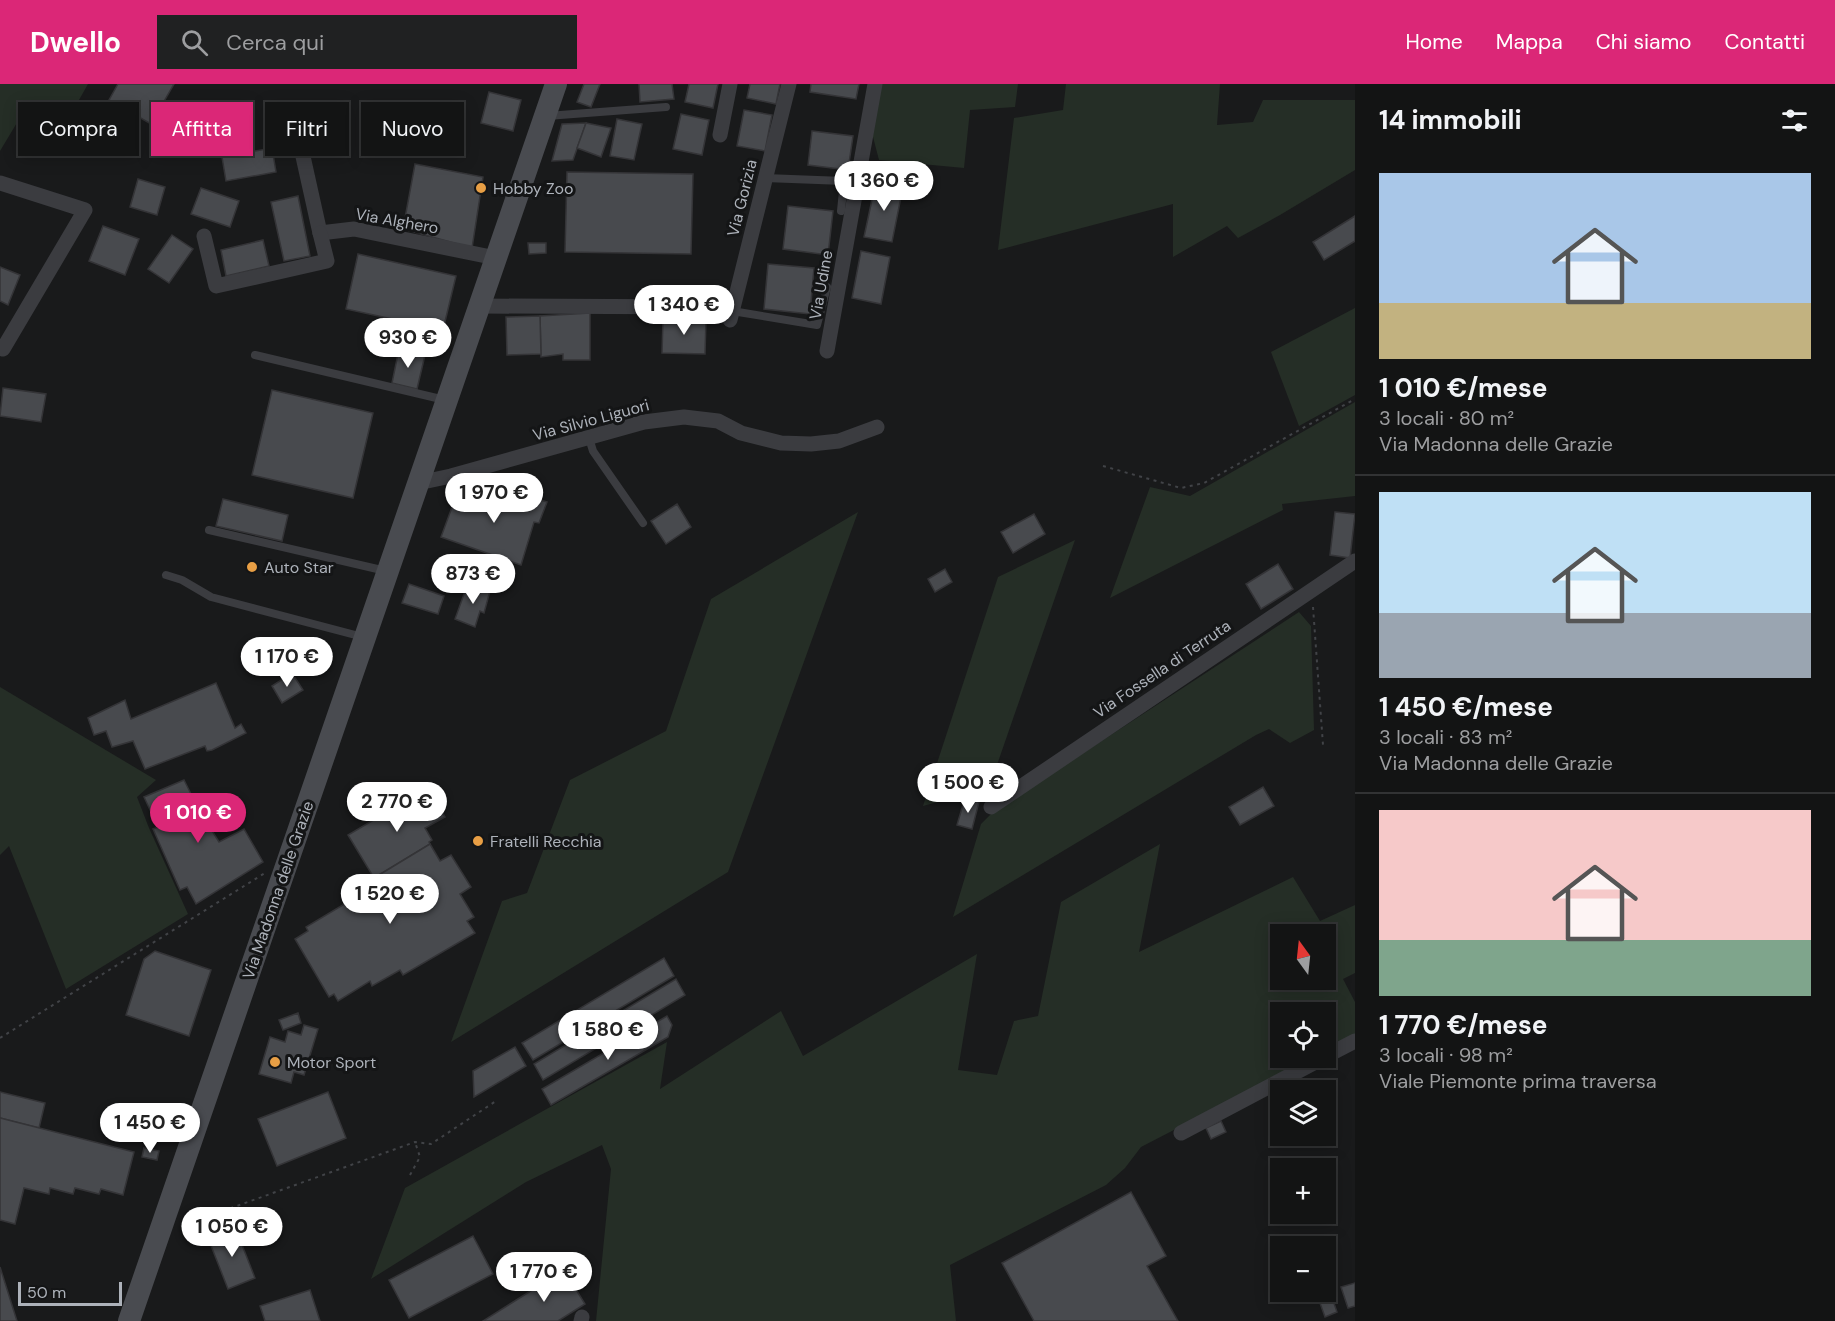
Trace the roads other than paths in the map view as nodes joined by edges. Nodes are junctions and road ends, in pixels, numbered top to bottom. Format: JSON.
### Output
{"nodes":[{"id":1,"x":556,"y":84,"type":"edge"},
{"id":2,"x":730,"y":84,"type":"edge"},
{"id":3,"x":789,"y":84,"type":"edge"},
{"id":4,"x":875,"y":84,"type":"edge"},
{"id":5,"x":666,"y":107,"type":"dead end"},
{"id":6,"x":545,"y":116,"type":"junction"},
{"id":7,"x":720,"y":135,"type":"dead end"},
{"id":8,"x":303,"y":156,"type":"edge"},
{"id":9,"x":765,"y":178,"type":"junction"},
{"id":10,"x":0,"y":183,"type":"edge"},
{"id":11,"x":841,"y":211,"type":"dead end"},
{"id":12,"x":320,"y":233,"type":"junction"},
{"id":13,"x":204,"y":236,"type":"dead end"},
{"id":14,"x":496,"y":258,"type":"junction"},
{"id":15,"x":826,"y":287,"type":"dead end"},
{"id":16,"x":479,"y":306,"type":"junction"},
{"id":17,"x":713,"y":307,"type":"dead end"},
{"id":18,"x":731,"y":316,"type":"joint"},
{"id":19,"x":3,"y":349,"type":"dead end"},
{"id":20,"x":827,"y":351,"type":"dead end"},
{"id":21,"x":255,"y":355,"type":"dead end"},
{"id":22,"x":447,"y":400,"type":"junction"},
{"id":23,"x":877,"y":427,"type":"dead end"},
{"id":24,"x":589,"y":438,"type":"junction"},
{"id":25,"x":418,"y":483,"type":"junction"},
{"id":26,"x":643,"y":523,"type":"dead end"},
{"id":27,"x":209,"y":530,"type":"dead end"},
{"id":28,"x":1355,"y":561,"type":"edge"},
{"id":29,"x":387,"y":572,"type":"junction"},
{"id":30,"x":166,"y":575,"type":"dead end"},
{"id":31,"x":365,"y":637,"type":"junction"},
{"id":32,"x":991,"y":807,"type":"dead end"},
{"id":33,"x":1355,"y":1041,"type":"edge"},
{"id":34,"x":1336,"y":1051,"type":"edge"},
{"id":35,"x":1303,"y":1068,"type":"edge"},
{"id":36,"x":1180,"y":1133,"type":"dead end"},
{"id":37,"x":129,"y":1321,"type":"edge"}],
"edges":[{"from":1,"to":6,"type":"street","name":"Via Madonna delle Grazie"},
{"from":2,"to":7,"type":"street"},
{"from":3,"to":9,"type":"street","name":"Via Gorizia"},
{"from":4,"to":20,"type":"street","name":"Via Udine"},
{"from":5,"to":6,"type":"lane"},
{"from":6,"to":14,"type":"street","name":"Via Madonna delle Grazie"},
{"from":8,"to":12,"type":"street"},
{"from":9,"to":11,"type":"lane"},
{"from":9,"to":18,"type":"street","name":"Via Gorizia"},
{"from":10,"to":19,"type":"street"},
{"from":12,"to":13,"type":"street"},
{"from":12,"to":14,"type":"street","name":"Via Alghero"},
{"from":14,"to":16,"type":"street","name":"Via Madonna delle Grazie"},
{"from":15,"to":18,"type":"lane"},
{"from":16,"to":17,"type":"street"},
{"from":16,"to":22,"type":"street","name":"Via Madonna delle Grazie"},
{"from":21,"to":22,"type":"lane"},
{"from":22,"to":25,"type":"street","name":"Via Madonna delle Grazie"},
{"from":23,"to":24,"type":"street","name":"Via Silvio Liguori"},
{"from":24,"to":25,"type":"street","name":"Via Silvio Liguori"},
{"from":24,"to":26,"type":"lane"},
{"from":25,"to":29,"type":"street","name":"Via Madonna delle Grazie"},
{"from":27,"to":29,"type":"lane"},
{"from":28,"to":32,"type":"street","name":"Via Fossella di Terruta"},
{"from":29,"to":31,"type":"street","name":"Via Madonna delle Grazie"},
{"from":30,"to":31,"type":"lane"},
{"from":31,"to":37,"type":"street","name":"Via Madonna delle Grazie"},
{"from":33,"to":34,"type":"street"},
{"from":35,"to":36,"type":"street"}]}
